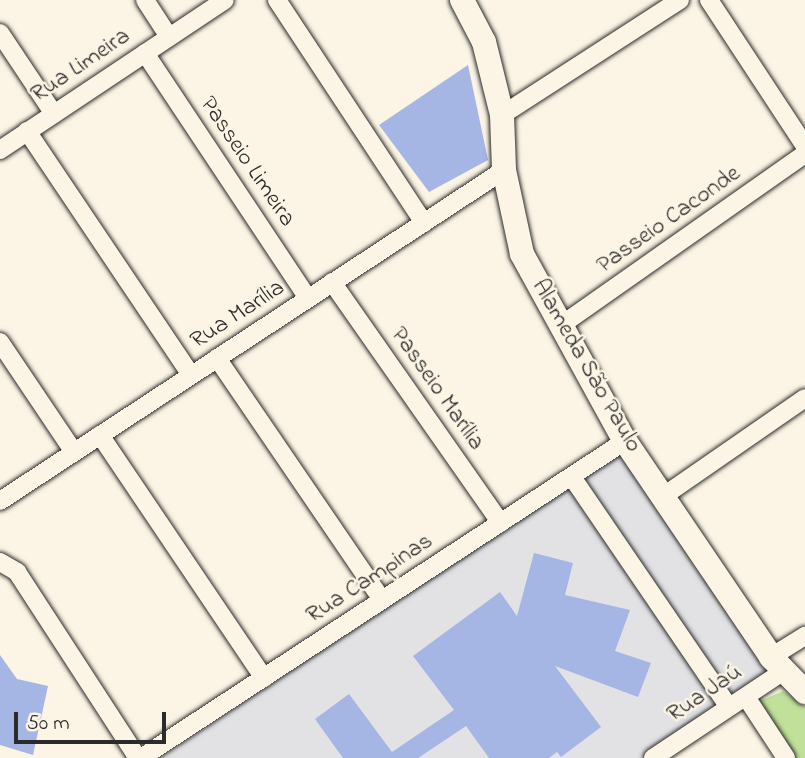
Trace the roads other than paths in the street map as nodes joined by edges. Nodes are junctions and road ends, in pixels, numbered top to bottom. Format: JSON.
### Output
{"nodes":[{"id":1,"x":145,"y":0,"type":"edge"},
{"id":2,"x":225,"y":0,"type":"edge"},
{"id":3,"x":277,"y":0,"type":"edge"},
{"id":4,"x":462,"y":0,"type":"edge"},
{"id":5,"x":680,"y":0,"type":"edge"},
{"id":6,"x":709,"y":0,"type":"edge"},
{"id":7,"x":0,"y":33,"type":"edge"},
{"id":8,"x":169,"y":37,"type":"junction"},
{"id":9,"x":145,"y":53,"type":"junction"},
{"id":10,"x":54,"y":114,"type":"junction"},
{"id":11,"x":502,"y":115,"type":"junction"},
{"id":12,"x":27,"y":131,"type":"junction"},
{"id":13,"x":805,"y":146,"type":"edge"},
{"id":14,"x":0,"y":150,"type":"edge"},
{"id":15,"x":805,"y":154,"type":"edge"},
{"id":16,"x":504,"y":170,"type":"junction"},
{"id":17,"x":424,"y":223,"type":"junction"},
{"id":18,"x":332,"y":282,"type":"junction"},
{"id":19,"x":308,"y":298,"type":"junction"},
{"id":20,"x":560,"y":326,"type":"junction"},
{"id":21,"x":0,"y":342,"type":"edge"},
{"id":22,"x":217,"y":358,"type":"junction"},
{"id":23,"x":191,"y":375,"type":"junction"},
{"id":24,"x":805,"y":398,"type":"edge"},
{"id":25,"x":100,"y":435,"type":"junction"},
{"id":26,"x":625,"y":441,"type":"junction"},
{"id":27,"x":74,"y":452,"type":"junction"},
{"id":28,"x":572,"y":477,"type":"junction"},
{"id":29,"x":665,"y":495,"type":"junction"},
{"id":30,"x":0,"y":501,"type":"edge"},
{"id":31,"x":501,"y":523,"type":"junction"},
{"id":32,"x":0,"y":562,"type":"edge"},
{"id":33,"x":382,"y":600,"type":"junction"},
{"id":34,"x":805,"y":636,"type":"edge"},
{"id":35,"x":778,"y":664,"type":"junction"},
{"id":36,"x":264,"y":678,"type":"junction"},
{"id":37,"x":805,"y":692,"type":"edge"},
{"id":38,"x":746,"y":696,"type":"junction"},
{"id":39,"x":729,"y":707,"type":"junction"},
{"id":40,"x":139,"y":758,"type":"edge"},
{"id":41,"x":653,"y":758,"type":"edge"},
{"id":42,"x":786,"y":758,"type":"edge"}],
"edges":[{"from":1,"to":8,"type":"street"},
{"from":2,"to":8,"type":"street","name":"Rua Limeira"},
{"from":3,"to":17,"type":"street"},
{"from":4,"to":11,"type":"street","name":"Alameda São Paulo"},
{"from":5,"to":11,"type":"street"},
{"from":6,"to":13,"type":"street"},
{"from":7,"to":10,"type":"street"},
{"from":8,"to":9,"type":"street","name":"Rua Limeira"},
{"from":9,"to":10,"type":"street","name":"Rua Limeira"},
{"from":9,"to":19,"type":"street","name":"Passeio Limeira"},
{"from":10,"to":12,"type":"street","name":"Rua Limeira"},
{"from":11,"to":16,"type":"street","name":"Alameda São Paulo"},
{"from":12,"to":14,"type":"street","name":"Rua Limeira"},
{"from":12,"to":23,"type":"street"},
{"from":15,"to":20,"type":"street","name":"Passeio Caconde"},
{"from":16,"to":17,"type":"street","name":"Rua Marília"},
{"from":16,"to":20,"type":"street","name":"Alameda São Paulo"},
{"from":17,"to":18,"type":"street","name":"Rua Marília"},
{"from":18,"to":19,"type":"street","name":"Rua Marília"},
{"from":18,"to":31,"type":"street","name":"Passeio Marília"},
{"from":19,"to":22,"type":"street","name":"Rua Marília"},
{"from":20,"to":26,"type":"street","name":"Alameda São Paulo"},
{"from":21,"to":27,"type":"street"},
{"from":22,"to":23,"type":"street","name":"Rua Marília"},
{"from":22,"to":33,"type":"street"},
{"from":23,"to":25,"type":"street","name":"Rua Marília"},
{"from":24,"to":29,"type":"street"},
{"from":25,"to":27,"type":"street","name":"Rua Marília"},
{"from":25,"to":36,"type":"street"},
{"from":26,"to":28,"type":"street","name":"Rua Campinas"},
{"from":26,"to":29,"type":"street","name":"Alameda São Paulo"},
{"from":27,"to":30,"type":"street","name":"Rua Marília"},
{"from":28,"to":31,"type":"street","name":"Rua Campinas"},
{"from":28,"to":39,"type":"street"},
{"from":29,"to":35,"type":"street","name":"Alameda São Paulo"},
{"from":31,"to":33,"type":"street","name":"Rua Campinas"},
{"from":32,"to":40,"type":"street"},
{"from":33,"to":36,"type":"street","name":"Rua Campinas"},
{"from":34,"to":35,"type":"street","name":"Rua Jaú"},
{"from":35,"to":37,"type":"street","name":"Alameda São Paulo"},
{"from":35,"to":38,"type":"street","name":"Rua Jaú"},
{"from":36,"to":40,"type":"street","name":"Rua Campinas"},
{"from":38,"to":39,"type":"street","name":"Rua Jaú"},
{"from":38,"to":42,"type":"street"},
{"from":39,"to":41,"type":"street","name":"Rua Jaú"}]}
